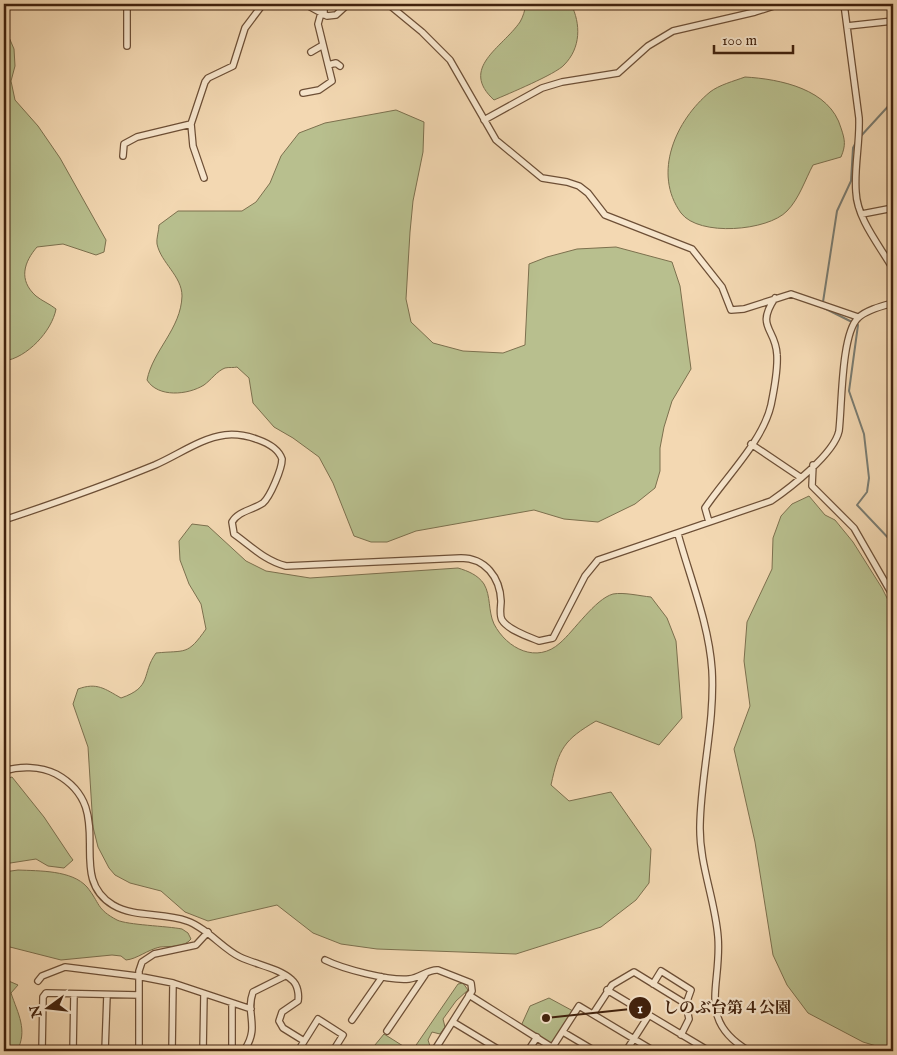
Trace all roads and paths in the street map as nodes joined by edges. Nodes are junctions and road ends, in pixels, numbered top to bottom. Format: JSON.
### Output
{"nodes":[{"id":1,"x":127,"y":4,"type":"edge"},
{"id":2,"x":263,"y":4,"type":"edge"},
{"id":3,"x":305,"y":4,"type":"edge"},
{"id":4,"x":324,"y":4,"type":"edge"},
{"id":5,"x":348,"y":4,"type":"edge"},
{"id":6,"x":388,"y":4,"type":"edge"},
{"id":7,"x":780,"y":4,"type":"edge"},
{"id":8,"x":844,"y":4,"type":"edge"},
{"id":9,"x":322,"y":14,"type":"junction"},
{"id":10,"x":893,"y":21,"type":"edge"},
{"id":11,"x":847,"y":26,"type":"junction"},
{"id":12,"x":323,"y":44,"type":"junction"},
{"id":13,"x":127,"y":46,"type":"dead end"},
{"id":14,"x":310,"y":52,"type":"dead end"},
{"id":15,"x":328,"y":65,"type":"junction"},
{"id":16,"x":340,"y":66,"type":"dead end"},
{"id":17,"x":303,"y":93,"type":"dead end"},
{"id":18,"x":484,"y":120,"type":"junction"},
{"id":19,"x":190,"y":124,"type":"junction"},
{"id":20,"x":123,"y":156,"type":"dead end"},
{"id":21,"x":204,"y":178,"type":"dead end"},
{"id":22,"x":893,"y":208,"type":"edge"},
{"id":23,"x":862,"y":214,"type":"junction"},
{"id":24,"x":893,"y":269,"type":"edge"},
{"id":25,"x":775,"y":298,"type":"junction"},
{"id":26,"x":893,"y":303,"type":"edge"},
{"id":27,"x":858,"y":317,"type":"junction"},
{"id":28,"x":751,"y":444,"type":"junction"},
{"id":29,"x":813,"y":465,"type":"junction"},
{"id":30,"x":800,"y":477,"type":"junction"},
{"id":31,"x":4,"y":520,"type":"edge"},
{"id":32,"x":709,"y":522,"type":"junction"},
{"id":33,"x":678,"y":534,"type":"junction"},
{"id":34,"x":893,"y":596,"type":"edge"},
{"id":35,"x":4,"y":771,"type":"edge"},
{"id":36,"x":208,"y":932,"type":"junction"},
{"id":37,"x":326,"y":960,"type":"dead end"},
{"id":38,"x":426,"y":974,"type":"junction"},
{"id":39,"x":284,"y":976,"type":"junction"},
{"id":40,"x":382,"y":977,"type":"junction"},
{"id":41,"x":140,"y":978,"type":"junction"},
{"id":42,"x":38,"y":981,"type":"dead end"},
{"id":43,"x":173,"y":983,"type":"junction"},
{"id":44,"x":653,"y":984,"type":"junction"},
{"id":45,"x":607,"y":990,"type":"junction"},
{"id":46,"x":74,"y":994,"type":"junction"},
{"id":47,"x":204,"y":994,"type":"junction"},
{"id":48,"x":107,"y":995,"type":"junction"},
{"id":49,"x":139,"y":995,"type":"junction"},
{"id":50,"x":469,"y":995,"type":"junction"},
{"id":51,"x":232,"y":1004,"type":"junction"},
{"id":52,"x":686,"y":1004,"type":"junction"},
{"id":53,"x":251,"y":1009,"type":"junction"},
{"id":54,"x":593,"y":1014,"type":"junction"},
{"id":55,"x":649,"y":1015,"type":"junction"},
{"id":56,"x":352,"y":1020,"type":"dead end"},
{"id":57,"x":452,"y":1022,"type":"junction"},
{"id":58,"x":387,"y":1031,"type":"dead end"},
{"id":59,"x":563,"y":1032,"type":"junction"},
{"id":60,"x":681,"y":1035,"type":"junction"},
{"id":61,"x":537,"y":1037,"type":"junction"},
{"id":62,"x":634,"y":1040,"type":"junction"},
{"id":63,"x":304,"y":1041,"type":"junction"},
{"id":64,"x":436,"y":1049,"type":"edge"},
{"id":65,"x":552,"y":1049,"type":"edge"},
{"id":66,"x":42,"y":1051,"type":"edge"},
{"id":67,"x":73,"y":1051,"type":"edge"},
{"id":68,"x":105,"y":1051,"type":"edge"},
{"id":69,"x":139,"y":1051,"type":"edge"},
{"id":70,"x":172,"y":1051,"type":"edge"},
{"id":71,"x":203,"y":1051,"type":"edge"},
{"id":72,"x":232,"y":1051,"type":"edge"},
{"id":73,"x":236,"y":1051,"type":"edge"},
{"id":74,"x":298,"y":1051,"type":"edge"},
{"id":75,"x":333,"y":1051,"type":"edge"},
{"id":76,"x":443,"y":1051,"type":"edge"},
{"id":77,"x":501,"y":1051,"type":"edge"},
{"id":78,"x":528,"y":1051,"type":"edge"},
{"id":79,"x":595,"y":1051,"type":"edge"},
{"id":80,"x":626,"y":1051,"type":"edge"},
{"id":81,"x":654,"y":1051,"type":"edge"},
{"id":82,"x":709,"y":1051,"type":"edge"},
{"id":83,"x":749,"y":1051,"type":"edge"}],
"edges":[{"from":1,"to":13,"type":"street"},
{"from":2,"to":19,"type":"street"},
{"from":3,"to":9,"type":"street"},
{"from":4,"to":9,"type":"street"},
{"from":5,"to":9,"type":"street"},
{"from":6,"to":18,"type":"street"},
{"from":7,"to":18,"type":"street"},
{"from":8,"to":11,"type":"street"},
{"from":9,"to":12,"type":"street"},
{"from":10,"to":11,"type":"street"},
{"from":11,"to":23,"type":"street"},
{"from":12,"to":14,"type":"street"},
{"from":12,"to":15,"type":"street"},
{"from":15,"to":16,"type":"street"},
{"from":15,"to":17,"type":"street"},
{"from":18,"to":25,"type":"street"},
{"from":19,"to":20,"type":"street"},
{"from":19,"to":21,"type":"street"},
{"from":22,"to":23,"type":"street"},
{"from":23,"to":24,"type":"street"},
{"from":25,"to":27,"type":"street"},
{"from":25,"to":28,"type":"street"},
{"from":26,"to":27,"type":"street"},
{"from":27,"to":29,"type":"street"},
{"from":28,"to":30,"type":"street"},
{"from":28,"to":32,"type":"street"},
{"from":29,"to":30,"type":"street"},
{"from":29,"to":34,"type":"street"},
{"from":30,"to":32,"type":"street"},
{"from":31,"to":33,"type":"street"},
{"from":32,"to":33,"type":"street"},
{"from":33,"to":83,"type":"street"},
{"from":35,"to":36,"type":"street"},
{"from":36,"to":39,"type":"street"},
{"from":36,"to":41,"type":"street"},
{"from":37,"to":40,"type":"street"},
{"from":38,"to":40,"type":"street"},
{"from":38,"to":50,"type":"street"},
{"from":38,"to":58,"type":"street"},
{"from":39,"to":53,"type":"street"},
{"from":39,"to":63,"type":"street"},
{"from":40,"to":56,"type":"street"},
{"from":41,"to":42,"type":"street"},
{"from":41,"to":43,"type":"street"},
{"from":41,"to":49,"type":"street"},
{"from":43,"to":47,"type":"street"},
{"from":43,"to":70,"type":"street"},
{"from":44,"to":45,"type":"street"},
{"from":44,"to":52,"type":"street"},
{"from":44,"to":52,"type":"street"},
{"from":45,"to":54,"type":"street"},
{"from":45,"to":55,"type":"street"},
{"from":46,"to":48,"type":"street"},
{"from":46,"to":66,"type":"street"},
{"from":46,"to":67,"type":"street"},
{"from":47,"to":51,"type":"street"},
{"from":47,"to":71,"type":"street"},
{"from":48,"to":49,"type":"street"},
{"from":48,"to":68,"type":"street"},
{"from":49,"to":69,"type":"street"},
{"from":50,"to":57,"type":"street"},
{"from":50,"to":61,"type":"street"},
{"from":51,"to":53,"type":"street"},
{"from":51,"to":72,"type":"street"},
{"from":52,"to":60,"type":"street"},
{"from":53,"to":73,"type":"street"},
{"from":54,"to":59,"type":"street"},
{"from":54,"to":62,"type":"street"},
{"from":55,"to":60,"type":"street"},
{"from":55,"to":62,"type":"street"},
{"from":57,"to":64,"type":"street"},
{"from":57,"to":77,"type":"street"},
{"from":59,"to":65,"type":"street"},
{"from":59,"to":79,"type":"street"},
{"from":60,"to":82,"type":"street"},
{"from":61,"to":65,"type":"street"},
{"from":61,"to":78,"type":"street"},
{"from":62,"to":80,"type":"street"},
{"from":62,"to":81,"type":"street"},
{"from":63,"to":74,"type":"street"},
{"from":63,"to":75,"type":"street"},
{"from":64,"to":76,"type":"street"}]}
